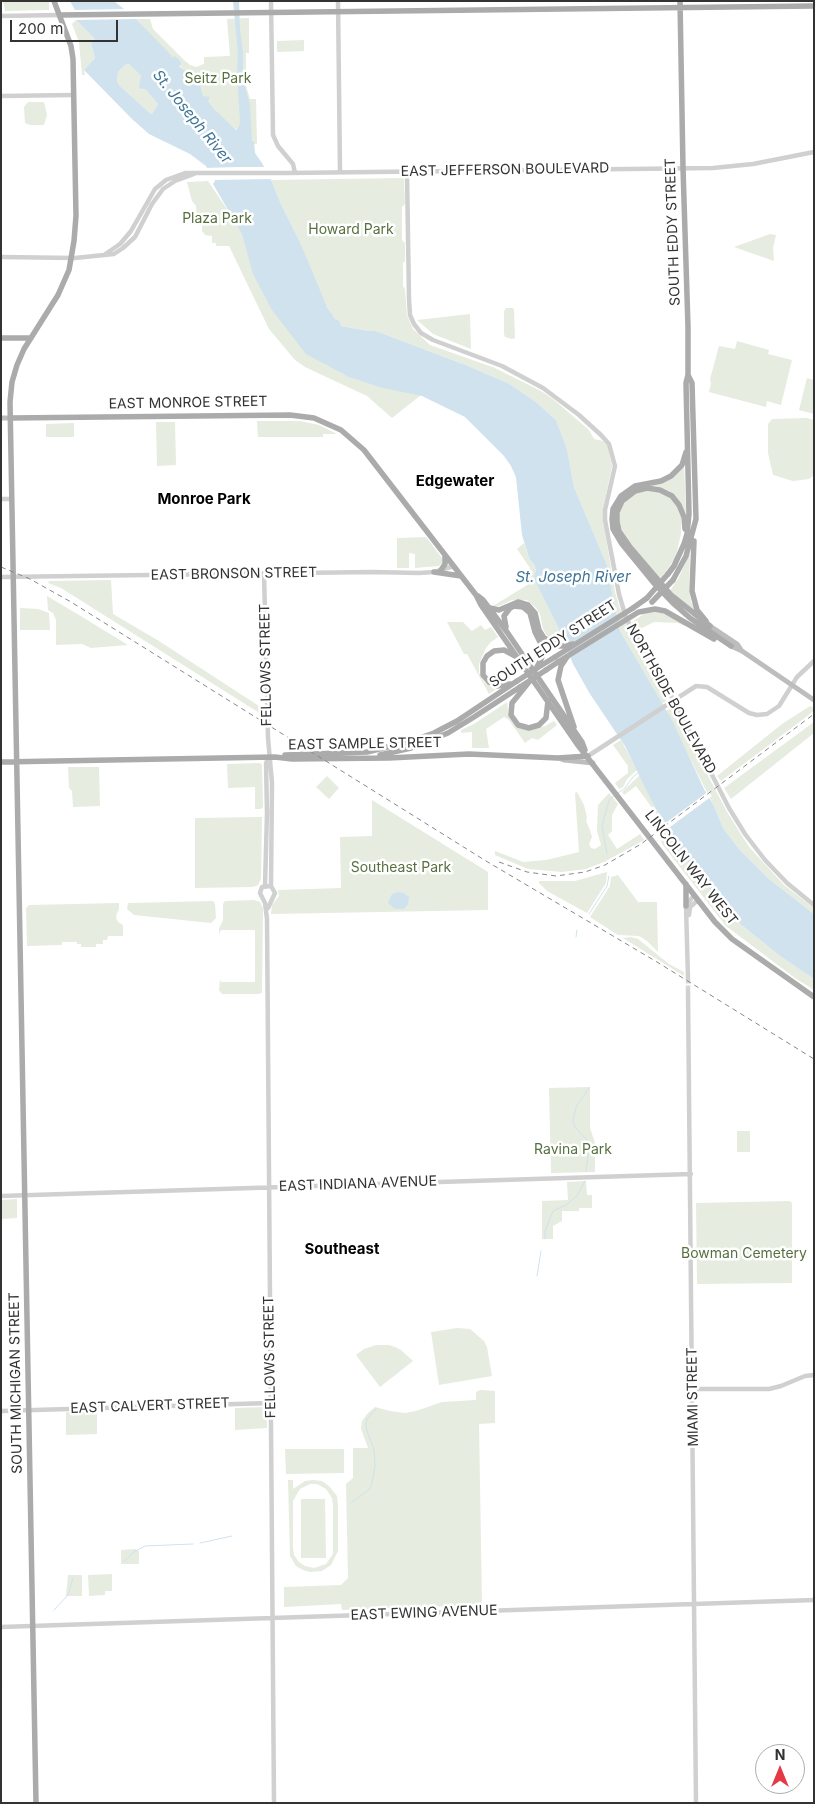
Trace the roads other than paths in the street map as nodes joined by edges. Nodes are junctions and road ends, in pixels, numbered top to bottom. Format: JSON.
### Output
{"nodes":[{"id":1,"x":54,"y":1,"type":"edge"},
{"id":2,"x":271,"y":1,"type":"edge"},
{"id":3,"x":338,"y":1,"type":"edge"},
{"id":4,"x":680,"y":4,"type":"edge"},
{"id":5,"x":814,"y":6,"type":"edge"},
{"id":6,"x":271,"y":12,"type":"junction"},
{"id":7,"x":338,"y":12,"type":"junction"},
{"id":8,"x":60,"y":15,"type":"junction"},
{"id":9,"x":2,"y":16,"type":"edge"},
{"id":10,"x":74,"y":95,"type":"junction"},
{"id":11,"x":3,"y":96,"type":"edge"},
{"id":12,"x":814,"y":152,"type":"edge"},
{"id":13,"x":683,"y":168,"type":"junction"},
{"id":14,"x":340,"y":172,"type":"junction"},
{"id":15,"x":407,"y":172,"type":"junction"},
{"id":16,"x":295,"y":173,"type":"junction"},
{"id":17,"x":4,"y":257,"type":"edge"},
{"id":18,"x":72,"y":258,"type":"junction"},
{"id":19,"x":1,"y":338,"type":"edge"},
{"id":20,"x":31,"y":338,"type":"junction"},
{"id":21,"x":688,"y":375,"type":"junction"},
{"id":22,"x":1,"y":418,"type":"edge"},
{"id":23,"x":10,"y":418,"type":"junction"},
{"id":24,"x":688,"y":445,"type":"junction"},
{"id":25,"x":1,"y":499,"type":"edge"},
{"id":26,"x":11,"y":499,"type":"junction"},
{"id":27,"x":695,"y":528,"type":"junction"},
{"id":28,"x":684,"y":544,"type":"junction"},
{"id":29,"x":445,"y":554,"type":"junction"},
{"id":30,"x":454,"y":566,"type":"junction"},
{"id":31,"x":441,"y":570,"type":"junction"},
{"id":32,"x":434,"y":572,"type":"junction"},
{"id":33,"x":264,"y":573,"type":"junction"},
{"id":34,"x":462,"y":576,"type":"junction"},
{"id":35,"x":1,"y":577,"type":"edge"},
{"id":36,"x":12,"y":577,"type":"junction"},
{"id":37,"x":476,"y":595,"type":"junction"},
{"id":38,"x":650,"y":600,"type":"junction"},
{"id":39,"x":490,"y":608,"type":"junction"},
{"id":40,"x":636,"y":611,"type":"junction"},
{"id":41,"x":710,"y":626,"type":"junction"},
{"id":42,"x":507,"y":632,"type":"junction"},
{"id":43,"x":575,"y":643,"type":"junction"},
{"id":44,"x":731,"y":646,"type":"junction"},
{"id":45,"x":742,"y":650,"type":"junction"},
{"id":46,"x":519,"y":658,"type":"junction"},
{"id":47,"x":814,"y":661,"type":"edge"},
{"id":48,"x":558,"y":662,"type":"junction"},
{"id":49,"x":543,"y":665,"type":"junction"},
{"id":50,"x":792,"y":684,"type":"junction"},
{"id":51,"x":519,"y":685,"type":"junction"},
{"id":52,"x":674,"y":700,"type":"junction"},
{"id":53,"x":814,"y":700,"type":"edge"},
{"id":54,"x":548,"y":701,"type":"junction"},
{"id":55,"x":574,"y":732,"type":"junction"},
{"id":56,"x":588,"y":756,"type":"junction"},
{"id":57,"x":272,"y":757,"type":"junction"},
{"id":58,"x":358,"y":758,"type":"junction"},
{"id":59,"x":558,"y":758,"type":"junction"},
{"id":60,"x":1,"y":762,"type":"edge"},
{"id":61,"x":16,"y":762,"type":"junction"},
{"id":62,"x":593,"y":763,"type":"junction"},
{"id":63,"x":686,"y":884,"type":"junction"},
{"id":64,"x":264,"y":886,"type":"junction"},
{"id":65,"x":271,"y":886,"type":"junction"},
{"id":66,"x":696,"y":898,"type":"junction"},
{"id":67,"x":264,"y":900,"type":"junction"},
{"id":68,"x":271,"y":900,"type":"junction"},
{"id":69,"x":814,"y":904,"type":"edge"},
{"id":70,"x":686,"y":906,"type":"junction"},
{"id":71,"x":267,"y":912,"type":"junction"},
{"id":72,"x":688,"y":926,"type":"junction"},
{"id":73,"x":688,"y":979,"type":"tunnel mouth"},
{"id":74,"x":688,"y":990,"type":"tunnel mouth"},
{"id":75,"x":814,"y":998,"type":"edge"},
{"id":76,"x":691,"y":1174,"type":"junction"},
{"id":77,"x":269,"y":1187,"type":"junction"},
{"id":78,"x":25,"y":1195,"type":"junction"},
{"id":79,"x":1,"y":1196,"type":"edge"},
{"id":80,"x":814,"y":1375,"type":"edge"},
{"id":81,"x":693,"y":1390,"type":"junction"},
{"id":82,"x":271,"y":1402,"type":"junction"},
{"id":83,"x":29,"y":1410,"type":"junction"},
{"id":84,"x":1,"y":1411,"type":"edge"},
{"id":85,"x":814,"y":1600,"type":"edge"},
{"id":86,"x":695,"y":1604,"type":"junction"},
{"id":87,"x":272,"y":1618,"type":"junction"},
{"id":88,"x":34,"y":1626,"type":"junction"},
{"id":89,"x":1,"y":1627,"type":"edge"},
{"id":90,"x":36,"y":1803,"type":"edge"},
{"id":91,"x":274,"y":1803,"type":"edge"},
{"id":92,"x":696,"y":1803,"type":"edge"}],
"edges":[{"from":1,"to":8,"type":"main road","name":"SOUTH MICHIGAN STREET"},
{"from":2,"to":6,"type":"street"},
{"from":3,"to":7,"type":"street"},
{"from":4,"to":5,"type":"main road"},
{"from":4,"to":7,"type":"main road"},
{"from":4,"to":13,"type":"main road","name":"SOUTH EDDY STREET"},
{"from":6,"to":7,"type":"main road"},
{"from":6,"to":8,"type":"main road"},
{"from":6,"to":16,"type":"street"},
{"from":7,"to":14,"type":"street"},
{"from":8,"to":9,"type":"street"},
{"from":8,"to":10,"type":"main road","name":"SOUTH MICHIGAN STREET"},
{"from":10,"to":11,"type":"street"},
{"from":10,"to":18,"type":"main road","name":"SOUTH MICHIGAN STREET"},
{"from":12,"to":13,"type":"street","name":"EAST JEFFERSON BOULEVARD"},
{"from":13,"to":15,"type":"street","name":"EAST JEFFERSON BOULEVARD"},
{"from":13,"to":21,"type":"main road","name":"SOUTH EDDY STREET"},
{"from":14,"to":15,"type":"street","name":"EAST JEFFERSON BOULEVARD"},
{"from":14,"to":16,"type":"street","name":"EAST JEFFERSON BOULEVARD"},
{"from":15,"to":52,"type":"street","name":"NORTHSIDE BOULEVARD"},
{"from":16,"to":18,"type":"street","name":"EAST JEFFERSON BOULEVARD"},
{"from":17,"to":18,"type":"street","name":"EAST JEFFERSON BOULEVARD"},
{"from":18,"to":20,"type":"main road","name":"SOUTH MICHIGAN STREET"},
{"from":19,"to":20,"type":"main road"},
{"from":20,"to":23,"type":"main road","name":"SOUTH MICHIGAN STREET"},
{"from":21,"to":24,"type":"main road","name":"SOUTH EDDY STREET"},
{"from":21,"to":27,"type":"main road","name":"SOUTH EDDY STREET"},
{"from":22,"to":23,"type":"main road"},
{"from":23,"to":26,"type":"main road","name":"SOUTH MICHIGAN STREET"},
{"from":23,"to":29,"type":"main road","name":"EAST MONROE STREET"},
{"from":24,"to":28,"type":"main road","name":"SOUTH EDDY STREET"},
{"from":24,"to":44,"type":"main road"},
{"from":25,"to":26,"type":"street"},
{"from":26,"to":36,"type":"main road","name":"SOUTH MICHIGAN STREET"},
{"from":27,"to":38,"type":"main road","name":"SOUTH EDDY STREET","bridge":true},
{"from":27,"to":41,"type":"main road"},
{"from":28,"to":38,"type":"main road","name":"SOUTH EDDY STREET","bridge":true},
{"from":28,"to":41,"type":"main road"},
{"from":29,"to":30,"type":"main road","name":"EAST MONROE STREET"},
{"from":29,"to":31,"type":"main road"},
{"from":30,"to":31,"type":"street","name":"EAST BRONSON STREET"},
{"from":30,"to":34,"type":"main road","name":"EAST MONROE STREET"},
{"from":31,"to":32,"type":"street","name":"EAST BRONSON STREET"},
{"from":32,"to":33,"type":"street","name":"EAST BRONSON STREET"},
{"from":32,"to":34,"type":"main road"},
{"from":33,"to":36,"type":"street","name":"EAST BRONSON STREET"},
{"from":33,"to":57,"type":"street","name":"FELLOWS STREET"},
{"from":34,"to":37,"type":"main road","name":"EAST MONROE STREET"},
{"from":35,"to":36,"type":"street","name":"EAST BRONSON STREET"},
{"from":36,"to":61,"type":"main road","name":"SOUTH MICHIGAN STREET"},
{"from":37,"to":39,"type":"main road","name":"LINCOLN WAY WEST"},
{"from":37,"to":46,"type":"main road","name":"LINCOLN WAY WEST"},
{"from":38,"to":40,"type":"main road","name":"SOUTH EDDY STREET"},
{"from":39,"to":42,"type":"main road","name":"LINCOLN WAY WEST"},
{"from":39,"to":43,"type":"main road"},
{"from":40,"to":43,"type":"main road","name":"SOUTH EDDY STREET","bridge":true},
{"from":40,"to":44,"type":"main road"},
{"from":40,"to":48,"type":"main road","name":"SOUTH EDDY STREET","bridge":true},
{"from":41,"to":45,"type":"main road"},
{"from":42,"to":49,"type":"main road"},
{"from":42,"to":55,"type":"main road","name":"LINCOLN WAY WEST"},
{"from":43,"to":48,"type":"main road","name":"SOUTH EDDY STREET","bridge":true},
{"from":44,"to":45,"type":"main road"},
{"from":45,"to":50,"type":"main road"},
{"from":46,"to":51,"type":"main road"},
{"from":46,"to":54,"type":"main road","name":"LINCOLN WAY WEST"},
{"from":47,"to":50,"type":"street"},
{"from":48,"to":49,"type":"main road","name":"SOUTH EDDY STREET"},
{"from":48,"to":55,"type":"main road"},
{"from":49,"to":51,"type":"main road","name":"SOUTH EDDY STREET","bridge":true},
{"from":49,"to":51,"type":"main road","name":"SOUTH EDDY STREET","bridge":true},
{"from":50,"to":52,"type":"street","name":"EAST SAMPLE STREET"},
{"from":50,"to":53,"type":"main road"},
{"from":51,"to":54,"type":"main road"},
{"from":51,"to":57,"type":"main road","name":"SOUTH EDDY STREET"},
{"from":51,"to":58,"type":"main road","name":"SOUTH EDDY STREET"},
{"from":52,"to":56,"type":"street","name":"EAST SAMPLE STREET"},
{"from":52,"to":69,"type":"street","name":"NORTHSIDE BOULEVARD"},
{"from":54,"to":56,"type":"main road","name":"LINCOLN WAY WEST"},
{"from":55,"to":56,"type":"main road","name":"LINCOLN WAY WEST"},
{"from":56,"to":59,"type":"main road","name":"EAST SAMPLE STREET"},
{"from":56,"to":62,"type":"main road","name":"LINCOLN WAY WEST"},
{"from":57,"to":58,"type":"main road","name":"EAST SAMPLE STREET"},
{"from":57,"to":61,"type":"main road","name":"EAST SAMPLE STREET"},
{"from":57,"to":64,"type":"street","name":"FELLOWS STREET"},
{"from":57,"to":65,"type":"street","name":"FELLOWS STREET"},
{"from":58,"to":59,"type":"main road","name":"EAST SAMPLE STREET"},
{"from":59,"to":62,"type":"main road"},
{"from":60,"to":61,"type":"main road","name":"EAST SAMPLE STREET"},
{"from":61,"to":78,"type":"main road","name":"SOUTH MICHIGAN STREET"},
{"from":62,"to":63,"type":"main road","name":"LINCOLN WAY WEST"},
{"from":63,"to":66,"type":"main road","name":"LINCOLN WAY WEST"},
{"from":63,"to":70,"type":"main road"},
{"from":64,"to":65,"type":"street"},
{"from":64,"to":67,"type":"street"},
{"from":65,"to":68,"type":"street"},
{"from":66,"to":70,"type":"street"},
{"from":66,"to":72,"type":"street"},
{"from":66,"to":75,"type":"main road","name":"LINCOLN WAY WEST"},
{"from":67,"to":68,"type":"street"},
{"from":67,"to":71,"type":"street","name":"FELLOWS STREET"},
{"from":68,"to":71,"type":"street","name":"FELLOWS STREET"},
{"from":70,"to":72,"type":"street"},
{"from":71,"to":77,"type":"street","name":"FELLOWS STREET"},
{"from":72,"to":73,"type":"street"},
{"from":74,"to":76,"type":"street","name":"MIAMI STREET"},
{"from":76,"to":77,"type":"street","name":"EAST INDIANA AVENUE"},
{"from":76,"to":81,"type":"street","name":"MIAMI STREET"},
{"from":77,"to":78,"type":"street","name":"EAST INDIANA AVENUE"},
{"from":77,"to":82,"type":"street","name":"FELLOWS STREET"},
{"from":78,"to":79,"type":"street","name":"EAST INDIANA AVENUE"},
{"from":78,"to":83,"type":"main road","name":"SOUTH MICHIGAN STREET"},
{"from":80,"to":81,"type":"street"},
{"from":81,"to":86,"type":"street","name":"MIAMI STREET"},
{"from":82,"to":83,"type":"street","name":"EAST CALVERT STREET"},
{"from":82,"to":87,"type":"street","name":"FELLOWS STREET"},
{"from":83,"to":84,"type":"street","name":"EAST CALVERT STREET"},
{"from":83,"to":88,"type":"main road","name":"SOUTH MICHIGAN STREET"},
{"from":85,"to":86,"type":"street","name":"EAST EWING AVENUE"},
{"from":86,"to":87,"type":"street","name":"EAST EWING AVENUE"},
{"from":86,"to":92,"type":"street","name":"MIAMI STREET"},
{"from":87,"to":88,"type":"street","name":"EAST EWING AVENUE"},
{"from":87,"to":91,"type":"street","name":"FELLOWS STREET"},
{"from":88,"to":89,"type":"street","name":"EAST EWING AVENUE"},
{"from":88,"to":90,"type":"main road","name":"SOUTH MICHIGAN STREET"}]}
